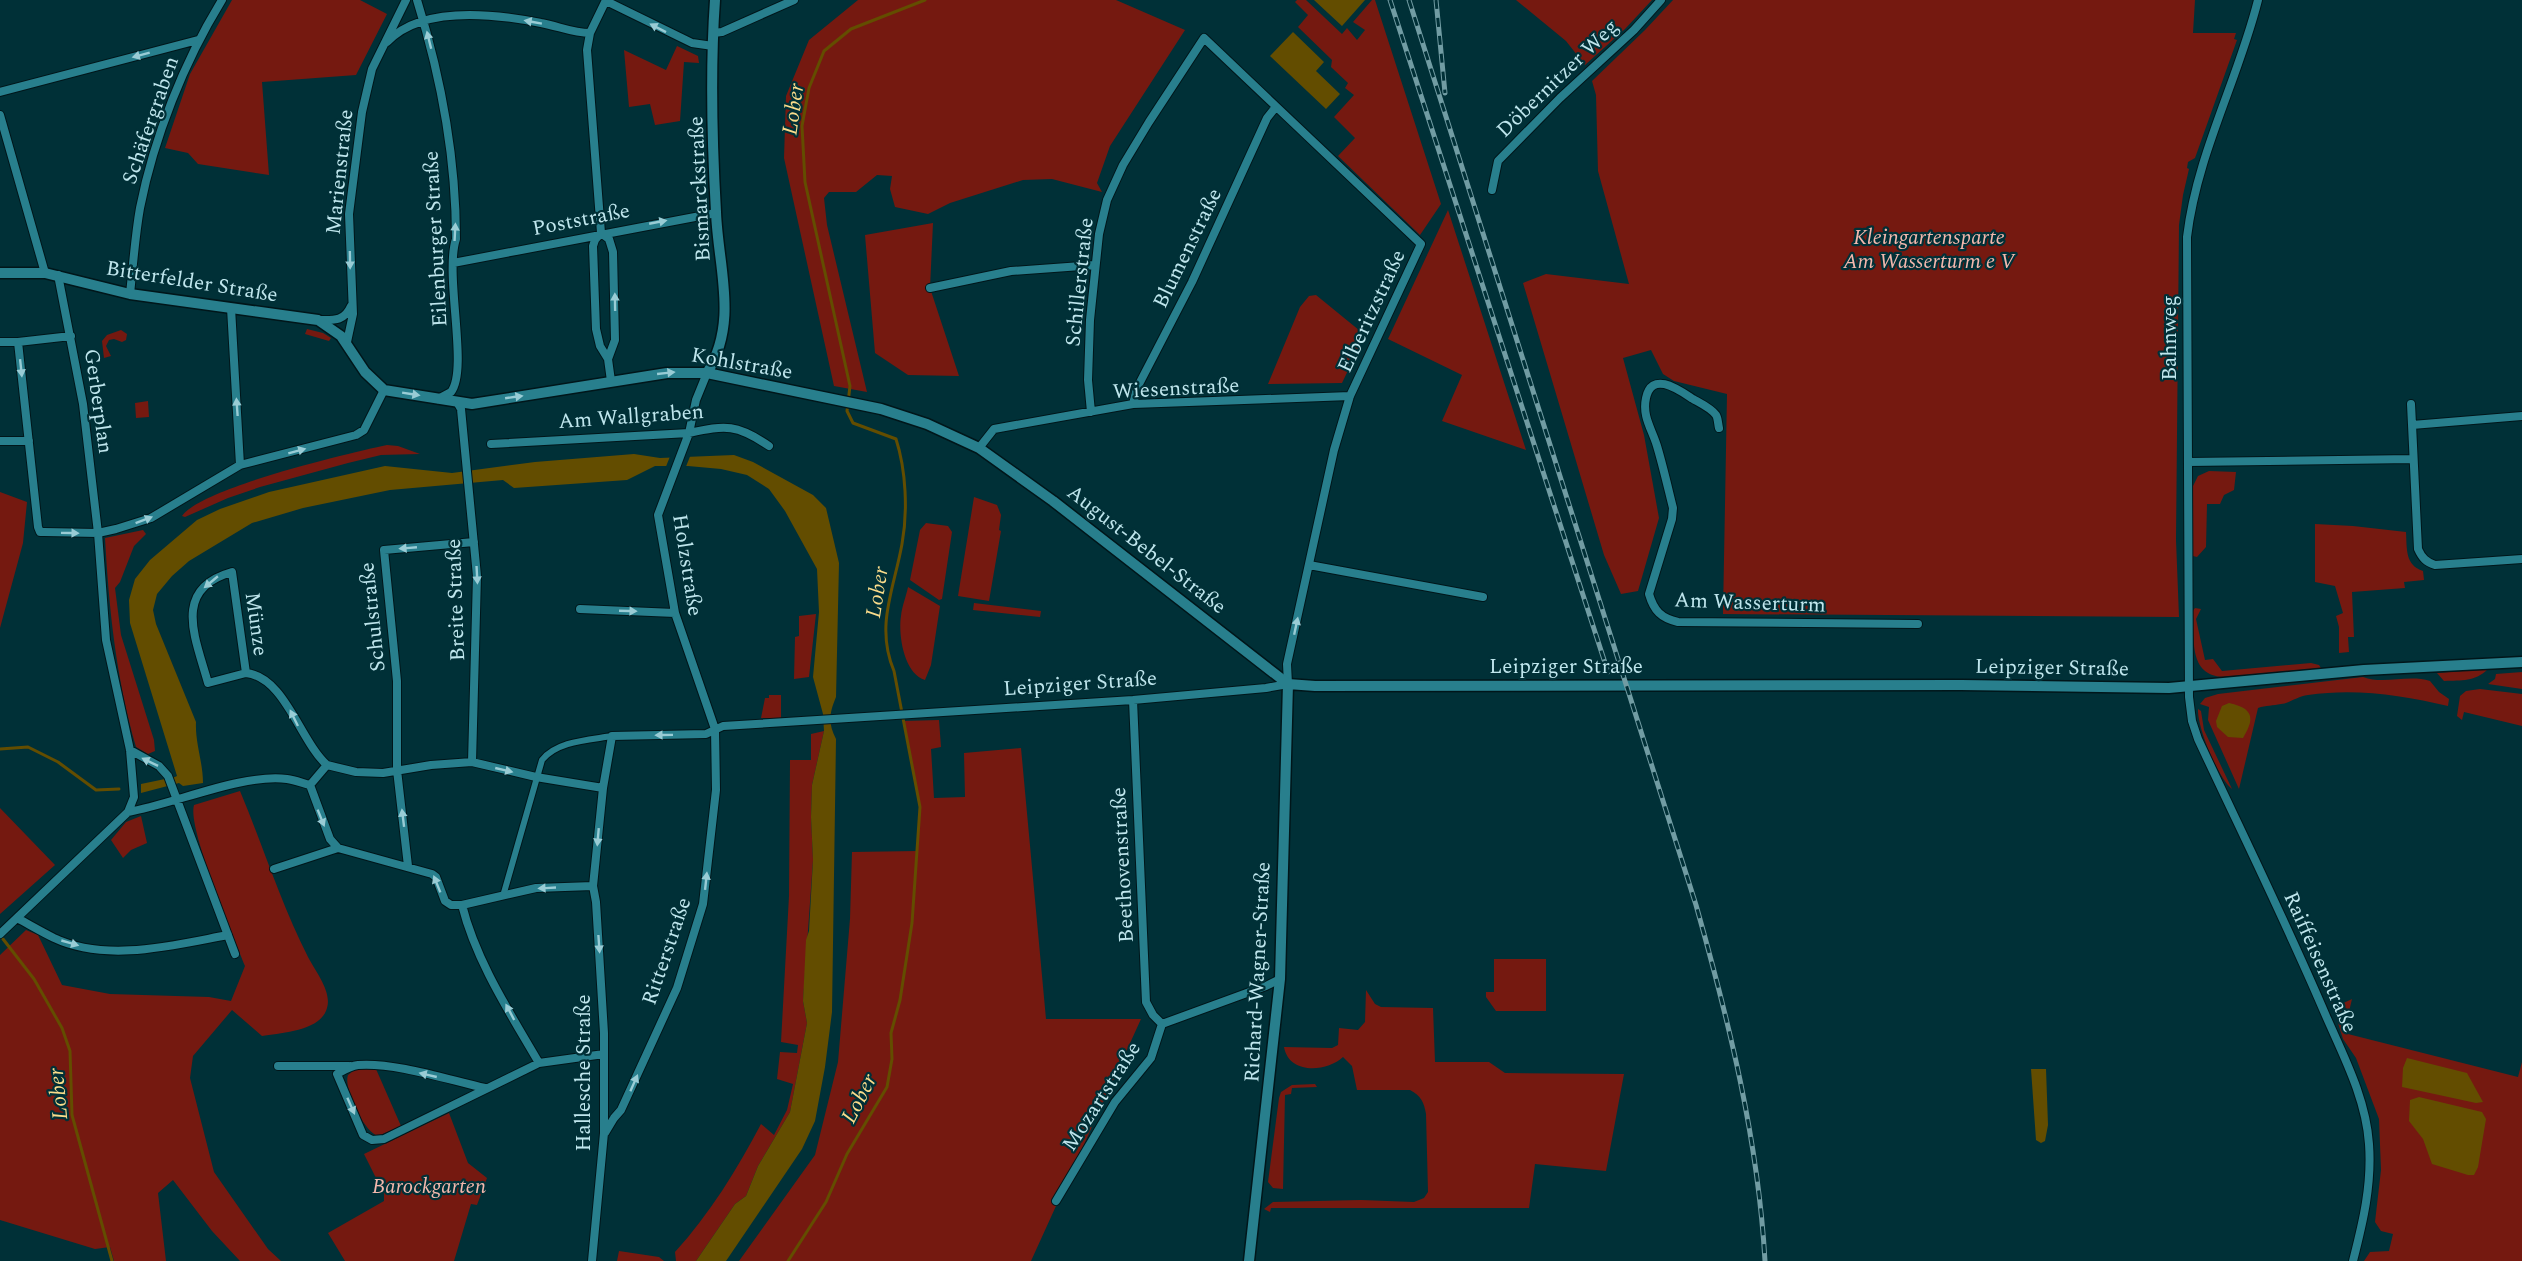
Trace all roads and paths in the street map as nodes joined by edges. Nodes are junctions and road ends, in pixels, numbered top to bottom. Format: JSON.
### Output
{"nodes":[{"id":1,"x":222,"y":0,"type":"edge"},
{"id":2,"x":406,"y":0,"type":"edge"},
{"id":3,"x":417,"y":0,"type":"edge"},
{"id":4,"x":715,"y":0,"type":"edge"},
{"id":5,"x":794,"y":0,"type":"edge"},
{"id":6,"x":1661,"y":0,"type":"edge"},
{"id":7,"x":2258,"y":0,"type":"edge"},
{"id":8,"x":606,"y":1,"type":"edge"},
{"id":9,"x":424,"y":20,"type":"junction"},
{"id":10,"x":590,"y":33,"type":"junction"},
{"id":11,"x":713,"y":33,"type":"junction"},
{"id":12,"x":1204,"y":38,"type":"joint"},
{"id":13,"x":198,"y":40,"type":"junction"},
{"id":14,"x":383,"y":46,"type":"junction"},
{"id":15,"x":713,"y":46,"type":"junction"},
{"id":16,"x":0,"y":92,"type":"edge"},
{"id":17,"x":1275,"y":108,"type":"junction"},
{"id":18,"x":0,"y":115,"type":"edge"},
{"id":19,"x":1492,"y":190,"type":"dead end"},
{"id":20,"x":716,"y":213,"type":"junction"},
{"id":21,"x":602,"y":233,"type":"junction"},
{"id":22,"x":453,"y":263,"type":"junction"},
{"id":23,"x":1095,"y":265,"type":"junction"},
{"id":24,"x":0,"y":273,"type":"edge"},
{"id":25,"x":45,"y":273,"type":"junction"},
{"id":26,"x":58,"y":275,"type":"junction"},
{"id":27,"x":930,"y":288,"type":"dead end"},
{"id":28,"x":130,"y":294,"type":"junction"},
{"id":29,"x":351,"y":305,"type":"junction"},
{"id":30,"x":231,"y":308,"type":"junction"},
{"id":31,"x":318,"y":320,"type":"junction"},
{"id":32,"x":71,"y":336,"type":"junction"},
{"id":33,"x":0,"y":342,"type":"edge"},
{"id":34,"x":18,"y":342,"type":"junction"},
{"id":35,"x":347,"y":342,"type":"junction"},
{"id":36,"x":608,"y":359,"type":"junction"},
{"id":37,"x":707,"y":373,"type":"junction"},
{"id":38,"x":611,"y":381,"type":"junction"},
{"id":39,"x":384,"y":390,"type":"junction"},
{"id":40,"x":1350,"y":396,"type":"junction"},
{"id":41,"x":438,"y":399,"type":"junction"},
{"id":42,"x":457,"y":402,"type":"junction"},
{"id":43,"x":1133,"y":404,"type":"junction"},
{"id":44,"x":2411,"y":404,"type":"dead end"},
{"id":45,"x":1091,"y":412,"type":"junction"},
{"id":46,"x":2522,"y":416,"type":"edge"},
{"id":47,"x":2412,"y":425,"type":"junction"},
{"id":48,"x":1719,"y":428,"type":"dead end"},
{"id":49,"x":689,"y":433,"type":"junction"},
{"id":50,"x":0,"y":441,"type":"edge"},
{"id":51,"x":29,"y":441,"type":"junction"},
{"id":52,"x":491,"y":444,"type":"dead end"},
{"id":53,"x":769,"y":446,"type":"dead end"},
{"id":54,"x":979,"y":448,"type":"junction"},
{"id":55,"x":2412,"y":459,"type":"junction"},
{"id":56,"x":2188,"y":462,"type":"junction"},
{"id":57,"x":240,"y":465,"type":"junction"},
{"id":58,"x":98,"y":533,"type":"junction"},
{"id":59,"x":474,"y":542,"type":"junction"},
{"id":60,"x":2522,"y":560,"type":"edge"},
{"id":61,"x":1309,"y":565,"type":"junction"},
{"id":62,"x":1483,"y":597,"type":"dead end"},
{"id":63,"x":580,"y":609,"type":"dead end"},
{"id":64,"x":675,"y":613,"type":"junction"},
{"id":65,"x":1918,"y":624,"type":"dead end"},
{"id":66,"x":2522,"y":662,"type":"edge"},
{"id":67,"x":246,"y":673,"type":"junction"},
{"id":68,"x":1288,"y":684,"type":"junction"},
{"id":69,"x":2189,"y":687,"type":"junction"},
{"id":70,"x":1133,"y":700,"type":"junction"},
{"id":71,"x":715,"y":729,"type":"junction"},
{"id":72,"x":612,"y":736,"type":"junction"},
{"id":73,"x":130,"y":750,"type":"junction"},
{"id":74,"x":472,"y":762,"type":"junction"},
{"id":75,"x":327,"y":765,"type":"junction"},
{"id":76,"x":397,"y":770,"type":"junction"},
{"id":77,"x":536,"y":777,"type":"junction"},
{"id":78,"x":310,"y":785,"type":"junction"},
{"id":79,"x":603,"y":788,"type":"junction"},
{"id":80,"x":134,"y":797,"type":"junction"},
{"id":81,"x":178,"y":801,"type":"junction"},
{"id":82,"x":145,"y":809,"type":"junction"},
{"id":83,"x":128,"y":812,"type":"junction"},
{"id":84,"x":338,"y":848,"type":"junction"},
{"id":85,"x":408,"y":866,"type":"junction"},
{"id":86,"x":274,"y":869,"type":"dead end"},
{"id":87,"x":593,"y":886,"type":"junction"},
{"id":88,"x":502,"y":897,"type":"junction"},
{"id":89,"x":462,"y":905,"type":"junction"},
{"id":90,"x":18,"y":918,"type":"junction"},
{"id":91,"x":2,"y":933,"type":"edge"},
{"id":92,"x":228,"y":935,"type":"junction"},
{"id":93,"x":235,"y":954,"type":"dead end"},
{"id":94,"x":1280,"y":979,"type":"junction"},
{"id":95,"x":1162,"y":1024,"type":"junction"},
{"id":96,"x":604,"y":1054,"type":"junction"},
{"id":97,"x":539,"y":1063,"type":"junction"},
{"id":98,"x":278,"y":1066,"type":"dead end"},
{"id":99,"x":350,"y":1066,"type":"junction"},
{"id":100,"x":485,"y":1088,"type":"junction"},
{"id":101,"x":604,"y":1133,"type":"junction"},
{"id":102,"x":1056,"y":1201,"type":"dead end"},
{"id":103,"x":592,"y":1261,"type":"edge"},
{"id":104,"x":1249,"y":1261,"type":"edge"},
{"id":105,"x":2353,"y":1261,"type":"edge"}],
"edges":[{"from":1,"to":13,"type":"street","name":"Schäfergraben"},
{"from":2,"to":14,"type":"street","name":"Marienstraße"},
{"from":3,"to":9,"type":"street","name":"Eilenburger Straße"},
{"from":4,"to":11,"type":"street","name":"Bismarckstraße"},
{"from":5,"to":11,"type":"street"},
{"from":6,"to":19,"type":"street","name":"Döbernitzer Weg"},
{"from":7,"to":56,"type":"street","name":"Bahnweg"},
{"from":8,"to":10,"type":"street"},
{"from":15,"to":8,"type":"street","one_way":true},
{"from":10,"to":9,"type":"street","one_way":true},
{"from":9,"to":14,"type":"street"},
{"from":22,"to":9,"type":"street","name":"Eilenburger Straße","one_way":true},
{"from":10,"to":21,"type":"street"},
{"from":11,"to":15,"type":"street","name":"Bismarckstraße"},
{"from":12,"to":17,"type":"street","name":"Elberitzstraße"},
{"from":12,"to":23,"type":"street","name":"Schillerstraße"},
{"from":13,"to":16,"type":"street","one_way":true},
{"from":13,"to":28,"type":"street","name":"Schäfergraben"},
{"from":14,"to":29,"type":"street","name":"Marienstraße","one_way":true},
{"from":15,"to":20,"type":"street","name":"Bismarckstraße"},
{"from":17,"to":40,"type":"street","name":"Elberitzstraße"},
{"from":17,"to":43,"type":"street","name":"Blumenstraße"},
{"from":18,"to":25,"type":"street"},
{"from":21,"to":20,"type":"street","name":"Poststraße","one_way":true},
{"from":20,"to":37,"type":"street","name":"Bismarckstraße"},
{"from":21,"to":22,"type":"street","name":"Poststraße"},
{"from":36,"to":21,"type":"street","one_way":true},
{"from":21,"to":36,"type":"street"},
{"from":22,"to":41,"type":"street","name":"Eilenburger Straße"},
{"from":23,"to":27,"type":"street"},
{"from":23,"to":45,"type":"street","name":"Schillerstraße"},
{"from":24,"to":25,"type":"street","name":"Bitterfelder Straße"},
{"from":25,"to":26,"type":"street","name":"Bitterfelder Straße"},
{"from":26,"to":28,"type":"street","name":"Bitterfelder Straße"},
{"from":26,"to":32,"type":"street","name":"Gerberplan"},
{"from":28,"to":30,"type":"street","name":"Bitterfelder Straße"},
{"from":29,"to":31,"type":"street"},
{"from":29,"to":35,"type":"street","name":"Marienstraße"},
{"from":30,"to":31,"type":"street","name":"Bitterfelder Straße"},
{"from":57,"to":30,"type":"street","one_way":true},
{"from":31,"to":35,"type":"street","name":"Bitterfelder Straße"},
{"from":32,"to":34,"type":"street"},
{"from":32,"to":58,"type":"street","name":"Gerberplan"},
{"from":33,"to":34,"type":"street"},
{"from":34,"to":51,"type":"street","one_way":true},
{"from":35,"to":39,"type":"street","name":"Bitterfelder Straße"},
{"from":36,"to":38,"type":"street"},
{"from":38,"to":37,"type":"street","name":"Kohlstraße","one_way":true},
{"from":37,"to":49,"type":"street","name":"Holzstraße"},
{"from":37,"to":54,"type":"street","name":"Kohlstraße"},
{"from":42,"to":38,"type":"street","name":"Kohlstraße","one_way":true},
{"from":39,"to":41,"type":"street","name":"Kohlstraße","one_way":true},
{"from":57,"to":39,"type":"street","one_way":true},
{"from":40,"to":43,"type":"street","name":"Wiesenstraße"},
{"from":40,"to":61,"type":"street","name":"Elberitzstraße"},
{"from":41,"to":42,"type":"street","name":"Kohlstraße"},
{"from":42,"to":59,"type":"street","name":"Breite Straße"},
{"from":43,"to":45,"type":"street","name":"Wiesenstraße"},
{"from":44,"to":47,"type":"street"},
{"from":45,"to":54,"type":"street","name":"Wiesenstraße"},
{"from":46,"to":47,"type":"street"},
{"from":47,"to":55,"type":"street"},
{"from":48,"to":65,"type":"street","name":"Am Wasserturm"},
{"from":49,"to":52,"type":"street","name":"Am Wallgraben"},
{"from":49,"to":53,"type":"street","name":"Am Wallgraben"},
{"from":49,"to":64,"type":"street","name":"Holzstraße"},
{"from":50,"to":51,"type":"street"},
{"from":51,"to":58,"type":"street","one_way":true},
{"from":54,"to":68,"type":"street","name":"August-Bebel-Straße"},
{"from":55,"to":56,"type":"street"},
{"from":55,"to":60,"type":"street"},
{"from":56,"to":69,"type":"street","name":"Bahnweg"},
{"from":58,"to":57,"type":"street","one_way":true},
{"from":58,"to":73,"type":"street"},
{"from":59,"to":74,"type":"street","name":"Breite Straße","one_way":true},
{"from":59,"to":76,"type":"street","name":"Schulstraße","one_way":true},
{"from":61,"to":62,"type":"street"},
{"from":68,"to":61,"type":"street","name":"Elberitzstraße","one_way":true},
{"from":63,"to":64,"type":"street","one_way":true},
{"from":64,"to":71,"type":"street","name":"Holzstraße"},
{"from":66,"to":69,"type":"street","name":"Leipziger Straße"},
{"from":67,"to":67,"type":"street","name":"Münze","one_way":true},
{"from":75,"to":67,"type":"street","name":"Münze","one_way":true},
{"from":68,"to":69,"type":"street","name":"Leipziger Straße"},
{"from":68,"to":70,"type":"street","name":"Leipziger Straße"},
{"from":68,"to":94,"type":"street","name":"Richard-Wagner-Straße"},
{"from":69,"to":105,"type":"street","name":"Raiffeisenstraße"},
{"from":70,"to":71,"type":"street","name":"Leipziger Straße"},
{"from":70,"to":95,"type":"street","name":"Beethovenstraße"},
{"from":71,"to":72,"type":"street","name":"Leipziger Straße","one_way":true},
{"from":101,"to":71,"type":"street","name":"Ritterstraße","one_way":true},
{"from":72,"to":77,"type":"street"},
{"from":72,"to":79,"type":"street","name":"Hallesche Straße"},
{"from":73,"to":80,"type":"street"},
{"from":81,"to":73,"type":"street","one_way":true},
{"from":74,"to":76,"type":"street"},
{"from":74,"to":77,"type":"street","one_way":true},
{"from":75,"to":76,"type":"street"},
{"from":75,"to":78,"type":"street"},
{"from":85,"to":76,"type":"street","name":"Schulstraße","one_way":true},
{"from":77,"to":79,"type":"street"},
{"from":77,"to":88,"type":"street"},
{"from":78,"to":81,"type":"street"},
{"from":78,"to":84,"type":"street","one_way":true},
{"from":79,"to":87,"type":"street","name":"Hallesche Straße","one_way":true},
{"from":80,"to":82,"type":"street"},
{"from":80,"to":83,"type":"street"},
{"from":81,"to":82,"type":"street"},
{"from":81,"to":92,"type":"street"},
{"from":82,"to":83,"type":"street"},
{"from":83,"to":90,"type":"street"},
{"from":84,"to":85,"type":"street"},
{"from":84,"to":86,"type":"street"},
{"from":89,"to":85,"type":"street","one_way":true},
{"from":87,"to":88,"type":"street","one_way":true},
{"from":87,"to":96,"type":"street","name":"Hallesche Straße","one_way":true},
{"from":88,"to":89,"type":"street"},
{"from":97,"to":89,"type":"street","one_way":true},
{"from":90,"to":91,"type":"street"},
{"from":90,"to":92,"type":"street","one_way":true},
{"from":92,"to":93,"type":"street"},
{"from":94,"to":95,"type":"street","name":"Mozartstraße"},
{"from":94,"to":104,"type":"street","name":"Richard-Wagner-Straße"},
{"from":95,"to":102,"type":"street","name":"Mozartstraße"},
{"from":96,"to":97,"type":"street"},
{"from":96,"to":101,"type":"street","name":"Hallesche Straße"},
{"from":97,"to":100,"type":"street"},
{"from":98,"to":99,"type":"street"},
{"from":100,"to":99,"type":"street","one_way":true},
{"from":99,"to":100,"type":"street","one_way":true},
{"from":101,"to":103,"type":"street","name":"Hallesche Straße"}]}
